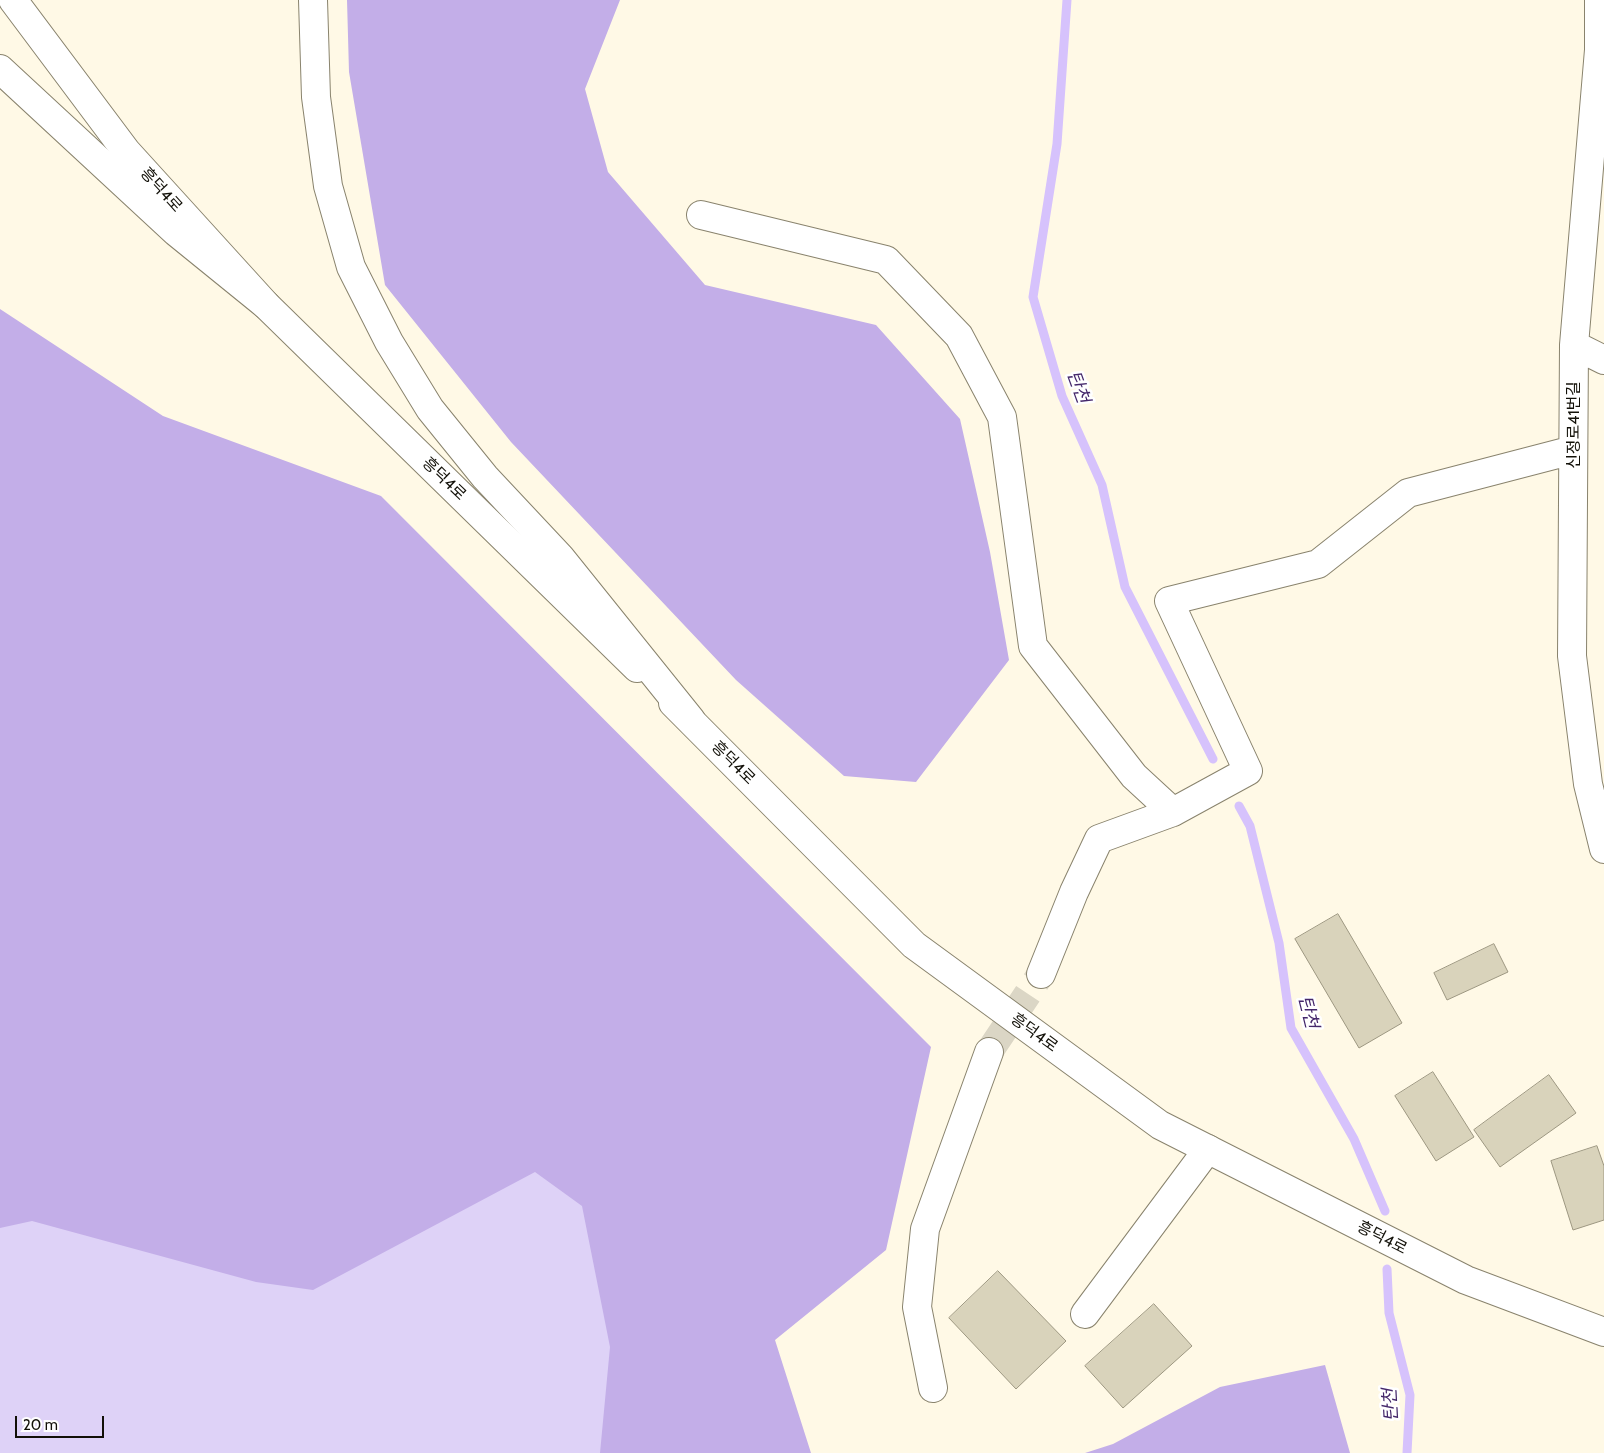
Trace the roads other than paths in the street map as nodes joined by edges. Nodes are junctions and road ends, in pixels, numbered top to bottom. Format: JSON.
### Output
{"nodes":[{"id":1,"x":13,"y":0,"type":"edge"},
{"id":2,"x":313,"y":0,"type":"edge"},
{"id":3,"x":1599,"y":0,"type":"edge"},
{"id":4,"x":0,"y":69,"type":"edge"},
{"id":5,"x":701,"y":215,"type":"dead end"},
{"id":6,"x":266,"y":305,"type":"junction"},
{"id":7,"x":1574,"y":345,"type":"junction"},
{"id":8,"x":1604,"y":360,"type":"edge"},
{"id":9,"x":1574,"y":450,"type":"junction"},
{"id":10,"x":690,"y":720,"type":"junction"},
{"id":11,"x":1173,"y":812,"type":"junction"},
{"id":12,"x":1604,"y":849,"type":"edge"},
{"id":13,"x":1041,"y":974,"type":"tunnel mouth"},
{"id":14,"x":989,"y":1052,"type":"tunnel mouth"},
{"id":15,"x":1208,"y":1149,"type":"junction"},
{"id":16,"x":1085,"y":1314,"type":"dead end"},
{"id":17,"x":1604,"y":1332,"type":"edge"},
{"id":18,"x":933,"y":1388,"type":"dead end"}],
"edges":[{"from":1,"to":6,"type":"street","name":"흥덕4로"},
{"from":2,"to":10,"type":"street"},
{"from":3,"to":7,"type":"street","name":"신정로41번길"},
{"from":4,"to":6,"type":"street"},
{"from":5,"to":11,"type":"street"},
{"from":6,"to":10,"type":"street","name":"흥덕4로"},
{"from":7,"to":8,"type":"street"},
{"from":7,"to":9,"type":"street","name":"신정로41번길"},
{"from":9,"to":11,"type":"street"},
{"from":9,"to":12,"type":"street","name":"신정로41번길"},
{"from":10,"to":15,"type":"street","name":"흥덕4로"},
{"from":11,"to":13,"type":"street"},
{"from":14,"to":18,"type":"street"},
{"from":15,"to":16,"type":"street"},
{"from":15,"to":17,"type":"street","name":"흥덕4로"}]}
